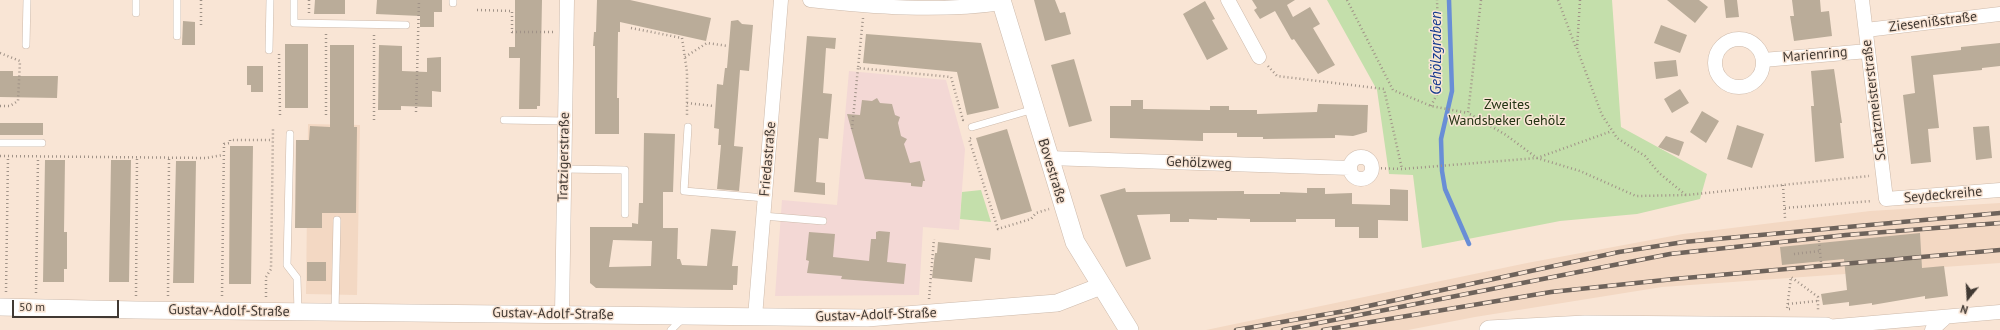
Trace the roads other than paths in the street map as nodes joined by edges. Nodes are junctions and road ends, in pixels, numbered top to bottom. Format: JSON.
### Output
{"nodes":[{"id":1,"x":27,"y":0,"type":"edge"},
{"id":2,"x":136,"y":0,"type":"edge"},
{"id":3,"x":177,"y":0,"type":"edge"},
{"id":4,"x":270,"y":0,"type":"edge"},
{"id":5,"x":294,"y":0,"type":"edge"},
{"id":6,"x":567,"y":0,"type":"edge"},
{"id":7,"x":781,"y":0,"type":"edge"},
{"id":8,"x":810,"y":0,"type":"edge"},
{"id":9,"x":1228,"y":0,"type":"edge"},
{"id":10,"x":1862,"y":0,"type":"edge"},
{"id":11,"x":1001,"y":2,"type":"edge"},
{"id":12,"x":136,"y":13,"type":"dead end"},
{"id":13,"x":2000,"y":14,"type":"edge"},
{"id":14,"x":406,"y":25,"type":"dead end"},
{"id":15,"x":1866,"y":30,"type":"junction"},
{"id":16,"x":177,"y":36,"type":"dead end"},
{"id":17,"x":26,"y":45,"type":"dead end"},
{"id":18,"x":269,"y":50,"type":"dead end"},
{"id":19,"x":1868,"y":51,"type":"junction"},
{"id":20,"x":1259,"y":57,"type":"road end"},
{"id":21,"x":1763,"y":60,"type":"dead end"},
{"id":22,"x":1034,"y":109,"type":"junction"},
{"id":23,"x":504,"y":120,"type":"dead end"},
{"id":24,"x":565,"y":122,"type":"junction"},
{"id":25,"x":688,"y":127,"type":"road end"},
{"id":26,"x":972,"y":127,"type":"dead end"},
{"id":27,"x":290,"y":134,"type":"dead end"},
{"id":28,"x":0,"y":142,"type":"edge"},
{"id":29,"x":42,"y":143,"type":"dead end"},
{"id":30,"x":1048,"y":158,"type":"junction"},
{"id":31,"x":1373,"y":168,"type":"road end"},
{"id":32,"x":564,"y":169,"type":"junction"},
{"id":33,"x":2000,"y":190,"type":"edge"},
{"id":34,"x":765,"y":198,"type":"junction"},
{"id":35,"x":1886,"y":200,"type":"joint"},
{"id":36,"x":625,"y":214,"type":"dead end"},
{"id":37,"x":763,"y":216,"type":"junction"},
{"id":38,"x":337,"y":220,"type":"dead end"},
{"id":39,"x":822,"y":221,"type":"dead end"},
{"id":40,"x":1102,"y":286,"type":"junction"},
{"id":41,"x":3,"y":307,"type":"edge"},
{"id":42,"x":298,"y":312,"type":"junction"},
{"id":43,"x":336,"y":312,"type":"junction"},
{"id":44,"x":2000,"y":312,"type":"edge"},
{"id":45,"x":562,"y":314,"type":"junction"},
{"id":46,"x":685,"y":316,"type":"junction"},
{"id":47,"x":755,"y":317,"type":"junction"},
{"id":48,"x":1946,"y":317,"type":"junction"},
{"id":49,"x":1791,"y":322,"type":"edge"},
{"id":50,"x":1825,"y":322,"type":"edge"},
{"id":51,"x":671,"y":330,"type":"edge"},
{"id":52,"x":1129,"y":330,"type":"edge"},
{"id":53,"x":1489,"y":330,"type":"edge"},
{"id":54,"x":1932,"y":330,"type":"edge"}],
"edges":[{"from":1,"to":17,"type":"lane"},
{"from":2,"to":12,"type":"lane"},
{"from":3,"to":16,"type":"lane"},
{"from":4,"to":18,"type":"lane"},
{"from":5,"to":14,"type":"lane"},
{"from":6,"to":24,"type":"street","name":"Tratzigerstraße"},
{"from":7,"to":34,"type":"street","name":"Friedastraße"},
{"from":8,"to":11,"type":"street"},
{"from":9,"to":20,"type":"street"},
{"from":10,"to":15,"type":"street","name":"Schatzmeisterstraße"},
{"from":11,"to":22,"type":"main road","name":"Bovestraße"},
{"from":13,"to":15,"type":"street","name":"Ziesenißstraße"},
{"from":15,"to":19,"type":"street","name":"Schatzmeisterstraße"},
{"from":19,"to":21,"type":"street","name":"Marienring"},
{"from":19,"to":35,"type":"street","name":"Schatzmeisterstraße"},
{"from":22,"to":26,"type":"lane"},
{"from":22,"to":30,"type":"main road","name":"Bovestraße"},
{"from":23,"to":24,"type":"lane"},
{"from":24,"to":32,"type":"street","name":"Tratzigerstraße"},
{"from":25,"to":34,"type":"lane"},
{"from":27,"to":42,"type":"lane"},
{"from":28,"to":29,"type":"lane"},
{"from":30,"to":31,"type":"street","name":"Gehölzweg"},
{"from":30,"to":40,"type":"main road","name":"Bovestraße"},
{"from":32,"to":36,"type":"lane"},
{"from":32,"to":45,"type":"street","name":"Tratzigerstraße"},
{"from":33,"to":35,"type":"street","name":"Seydeckreihe"},
{"from":34,"to":37,"type":"street","name":"Friedastraße"},
{"from":37,"to":39,"type":"lane"},
{"from":37,"to":47,"type":"street","name":"Friedastraße"},
{"from":38,"to":43,"type":"lane"},
{"from":40,"to":47,"type":"street","name":"Gustav-Adolf-Straße"},
{"from":40,"to":52,"type":"main road","name":"Bovestraße"},
{"from":41,"to":42,"type":"street","name":"Gustav-Adolf-Straße"},
{"from":42,"to":43,"type":"street","name":"Gustav-Adolf-Straße"},
{"from":43,"to":45,"type":"street","name":"Gustav-Adolf-Straße"},
{"from":44,"to":48,"type":"street"},
{"from":45,"to":46,"type":"street","name":"Gustav-Adolf-Straße"},
{"from":46,"to":47,"type":"street","name":"Gustav-Adolf-Straße"},
{"from":46,"to":51,"type":"lane"},
{"from":48,"to":50,"type":"street"},
{"from":48,"to":54,"type":"street"},
{"from":49,"to":50,"type":"main road"},
{"from":49,"to":53,"type":"main road"}]}
